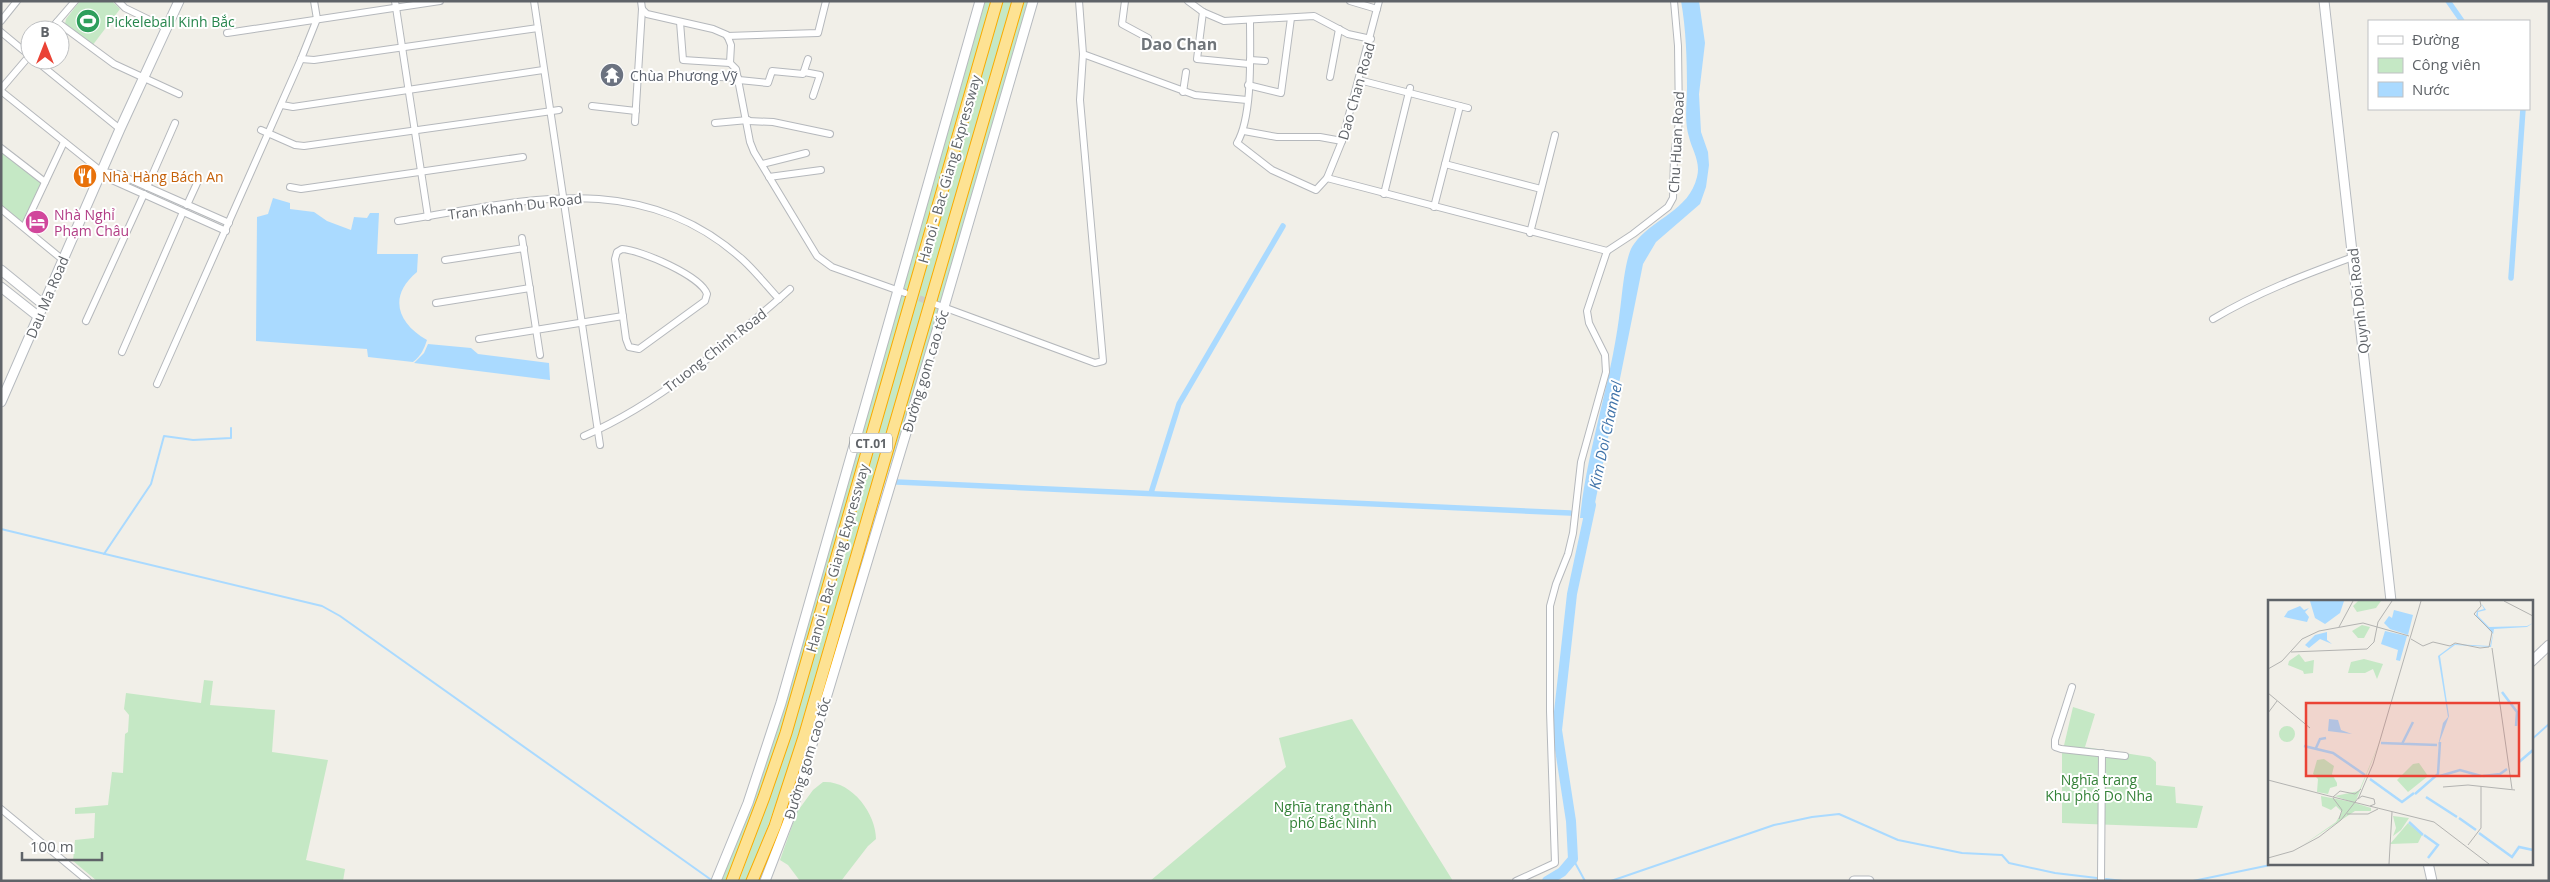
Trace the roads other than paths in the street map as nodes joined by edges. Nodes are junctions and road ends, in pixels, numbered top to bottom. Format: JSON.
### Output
{"nodes":[{"id":1,"x":17,"y":1,"type":"edge"},
{"id":2,"x":75,"y":1,"type":"edge"},
{"id":3,"x":118,"y":1,"type":"edge"},
{"id":4,"x":179,"y":1,"type":"edge"},
{"id":5,"x":314,"y":1,"type":"edge"},
{"id":6,"x":440,"y":1,"type":"edge"},
{"id":7,"x":534,"y":1,"type":"edge"},
{"id":8,"x":641,"y":1,"type":"edge"},
{"id":9,"x":980,"y":1,"type":"edge"},
{"id":10,"x":998,"y":1,"type":"edge"},
{"id":11,"x":1018,"y":1,"type":"edge"},
{"id":12,"x":1033,"y":1,"type":"edge"},
{"id":13,"x":1079,"y":1,"type":"edge"},
{"id":14,"x":1124,"y":1,"type":"edge"},
{"id":15,"x":1188,"y":1,"type":"edge"},
{"id":16,"x":1350,"y":1,"type":"edge"},
{"id":17,"x":1379,"y":1,"type":"edge"},
{"id":18,"x":1674,"y":1,"type":"edge"},
{"id":19,"x":2324,"y":1,"type":"edge"},
{"id":20,"x":824,"y":2,"type":"edge"},
{"id":21,"x":1360,"y":3,"type":"edge"},
{"id":22,"x":395,"y":4,"type":"edge"},
{"id":23,"x":642,"y":9,"type":"junction"},
{"id":24,"x":1377,"y":9,"type":"junction"},
{"id":25,"x":1203,"y":12,"type":"junction"},
{"id":26,"x":1291,"y":18,"type":"junction"},
{"id":27,"x":317,"y":19,"type":"junction"},
{"id":28,"x":59,"y":20,"type":"edge"},
{"id":29,"x":1250,"y":20,"type":"junction"},
{"id":30,"x":1,"y":21,"type":"edge"},
{"id":31,"x":680,"y":22,"type":"junction"},
{"id":32,"x":166,"y":28,"type":"junction"},
{"id":33,"x":538,"y":28,"type":"junction"},
{"id":34,"x":1339,"y":29,"type":"junction"},
{"id":35,"x":1,"y":32,"type":"edge"},
{"id":36,"x":70,"y":32,"type":"edge"},
{"id":37,"x":227,"y":33,"type":"dead end"},
{"id":38,"x":727,"y":36,"type":"junction"},
{"id":39,"x":1148,"y":38,"type":"dead end"},
{"id":40,"x":1371,"y":39,"type":"junction"},
{"id":41,"x":20,"y":47,"type":"edge"},
{"id":42,"x":402,"y":48,"type":"junction"},
{"id":43,"x":1083,"y":54,"type":"junction"},
{"id":44,"x":301,"y":59,"type":"junction"},
{"id":45,"x":808,"y":59,"type":"dead end"},
{"id":46,"x":1265,"y":61,"type":"dead end"},
{"id":47,"x":1249,"y":62,"type":"junction"},
{"id":48,"x":730,"y":63,"type":"junction"},
{"id":49,"x":20,"y":67,"type":"edge"},
{"id":50,"x":47,"y":70,"type":"edge"},
{"id":51,"x":543,"y":70,"type":"junction"},
{"id":52,"x":804,"y":72,"type":"junction"},
{"id":53,"x":1186,"y":72,"type":"dead end"},
{"id":54,"x":703,"y":76,"type":"dead end"},
{"id":55,"x":1330,"y":77,"type":"dead end"},
{"id":56,"x":144,"y":78,"type":"junction"},
{"id":57,"x":738,"y":78,"type":"junction"},
{"id":58,"x":1359,"y":80,"type":"junction"},
{"id":59,"x":1248,"y":85,"type":"junction"},
{"id":60,"x":1,"y":90,"type":"edge"},
{"id":61,"x":408,"y":90,"type":"junction"},
{"id":62,"x":1410,"y":90,"type":"junction"},
{"id":63,"x":1183,"y":92,"type":"junction"},
{"id":64,"x":179,"y":94,"type":"dead end"},
{"id":65,"x":813,"y":96,"type":"dead end"},
{"id":66,"x":1247,"y":100,"type":"junction"},
{"id":67,"x":282,"y":105,"type":"junction"},
{"id":68,"x":592,"y":106,"type":"dead end"},
{"id":69,"x":1460,"y":106,"type":"junction"},
{"id":70,"x":1468,"y":108,"type":"dead end"},
{"id":71,"x":559,"y":110,"type":"dead end"},
{"id":72,"x":550,"y":111,"type":"junction"},
{"id":73,"x":636,"y":111,"type":"junction"},
{"id":74,"x":748,"y":121,"type":"junction"},
{"id":75,"x":635,"y":122,"type":"dead end"},
{"id":76,"x":175,"y":123,"type":"dead end"},
{"id":77,"x":715,"y":123,"type":"dead end"},
{"id":78,"x":120,"y":129,"type":"junction"},
{"id":79,"x":261,"y":130,"type":"dead end"},
{"id":80,"x":414,"y":130,"type":"junction"},
{"id":81,"x":1244,"y":131,"type":"junction"},
{"id":82,"x":270,"y":133,"type":"junction"},
{"id":83,"x":830,"y":134,"type":"dead end"},
{"id":84,"x":1555,"y":135,"type":"dead end"},
{"id":85,"x":1342,"y":141,"type":"junction"},
{"id":86,"x":64,"y":142,"type":"junction"},
{"id":87,"x":1,"y":148,"type":"edge"},
{"id":88,"x":806,"y":153,"type":"dead end"},
{"id":89,"x":523,"y":157,"type":"dead end"},
{"id":90,"x":762,"y":164,"type":"junction"},
{"id":91,"x":1445,"y":164,"type":"junction"},
{"id":92,"x":821,"y":170,"type":"dead end"},
{"id":93,"x":420,"y":171,"type":"junction"},
{"id":94,"x":101,"y":172,"type":"junction"},
{"id":95,"x":769,"y":177,"type":"junction"},
{"id":96,"x":1327,"y":178,"type":"junction"},
{"id":97,"x":198,"y":181,"type":"dead end"},
{"id":98,"x":46,"y":182,"type":"junction"},
{"id":99,"x":147,"y":187,"type":"junction"},
{"id":100,"x":290,"y":187,"type":"dead end"},
{"id":101,"x":1541,"y":189,"type":"junction"},
{"id":102,"x":144,"y":194,"type":"junction"},
{"id":103,"x":1384,"y":194,"type":"junction"},
{"id":104,"x":562,"y":197,"type":"junction"},
{"id":105,"x":187,"y":205,"type":"junction"},
{"id":106,"x":1434,"y":207,"type":"junction"},
{"id":107,"x":1,"y":209,"type":"edge"},
{"id":108,"x":183,"y":212,"type":"junction"},
{"id":109,"x":428,"y":216,"type":"junction"},
{"id":110,"x":398,"y":221,"type":"dead end"},
{"id":111,"x":229,"y":223,"type":"junction"},
{"id":112,"x":24,"y":228,"type":"junction"},
{"id":113,"x":226,"y":230,"type":"junction"},
{"id":114,"x":1530,"y":233,"type":"junction"},
{"id":115,"x":522,"y":238,"type":"dead end"},
{"id":116,"x":524,"y":248,"type":"junction"},
{"id":117,"x":1607,"y":251,"type":"junction"},
{"id":118,"x":2353,"y":257,"type":"junction"},
{"id":119,"x":63,"y":260,"type":"junction"},
{"id":120,"x":445,"y":260,"type":"dead end"},
{"id":121,"x":1,"y":270,"type":"edge"},
{"id":122,"x":1,"y":287,"type":"edge"},
{"id":123,"x":530,"y":288,"type":"junction"},
{"id":124,"x":790,"y":289,"type":"dead end"},
{"id":125,"x":901,"y":292,"type":"junction"},
{"id":126,"x":779,"y":299,"type":"junction"},
{"id":127,"x":436,"y":303,"type":"dead end"},
{"id":128,"x":935,"y":304,"type":"tunnel mouth"},
{"id":129,"x":44,"y":305,"type":"junction"},
{"id":130,"x":944,"y":307,"type":"junction"},
{"id":131,"x":623,"y":316,"type":"junction"},
{"id":132,"x":38,"y":317,"type":"junction"},
{"id":133,"x":2213,"y":319,"type":"dead end"},
{"id":134,"x":86,"y":321,"type":"dead end"},
{"id":135,"x":580,"y":323,"type":"junction"},
{"id":136,"x":536,"y":330,"type":"junction"},
{"id":137,"x":479,"y":339,"type":"dead end"},
{"id":138,"x":122,"y":352,"type":"dead end"},
{"id":139,"x":540,"y":355,"type":"dead end"},
{"id":140,"x":157,"y":384,"type":"dead end"},
{"id":141,"x":1,"y":402,"type":"edge"},
{"id":142,"x":598,"y":430,"type":"junction"},
{"id":143,"x":584,"y":436,"type":"dead end"},
{"id":144,"x":600,"y":445,"type":"dead end"},
{"id":145,"x":2391,"y":600,"type":"edge"},
{"id":146,"x":2549,"y":645,"type":"edge"},
{"id":147,"x":2532,"y":661,"type":"edge"},
{"id":148,"x":2072,"y":687,"type":"dead end"},
{"id":149,"x":2102,"y":752,"type":"junction"},
{"id":150,"x":2125,"y":756,"type":"dead end"},
{"id":151,"x":1,"y":809,"type":"edge"},
{"id":152,"x":2428,"y":864,"type":"edge"},
{"id":153,"x":88,"y":881,"type":"edge"},
{"id":154,"x":716,"y":881,"type":"edge"},
{"id":155,"x":732,"y":881,"type":"edge"},
{"id":156,"x":752,"y":881,"type":"edge"},
{"id":157,"x":765,"y":881,"type":"edge"},
{"id":158,"x":1516,"y":881,"type":"edge"},
{"id":159,"x":1854,"y":881,"type":"edge"},
{"id":160,"x":1864,"y":881,"type":"edge"},
{"id":161,"x":1869,"y":881,"type":"edge"},
{"id":162,"x":2101,"y":881,"type":"edge"},
{"id":163,"x":2432,"y":881,"type":"edge"}],
"edges":[{"from":1,"to":30,"type":"street"},
{"from":2,"to":28,"type":"street"},
{"from":3,"to":32,"type":"street"},
{"from":4,"to":32,"type":"main road","name":"Dau Ma Road"},
{"from":5,"to":27,"type":"street"},
{"from":6,"to":22,"type":"street"},
{"from":7,"to":33,"type":"street"},
{"from":8,"to":23,"type":"street"},
{"from":9,"to":125,"type":"main road"},
{"from":10,"to":155,"type":"highway","name":"Hanoi - Bac Giang Expressway","number":"CT.01"},
{"from":11,"to":156,"type":"highway","name":"Hanoi - Bac Giang Expressway","number":"CT.01"},
{"from":12,"to":130,"type":"main road","name":"Đường gom cao tốc"},
{"from":13,"to":43,"type":"street"},
{"from":14,"to":39,"type":"street"},
{"from":15,"to":25,"type":"street"},
{"from":16,"to":21,"type":"street"},
{"from":17,"to":24,"type":"street","name":"Dao Chan Road"},
{"from":18,"to":117,"type":"street","name":"Chu Huan Road"},
{"from":19,"to":118,"type":"main road","name":"Quynh Doi Road"},
{"from":20,"to":38,"type":"street"},
{"from":21,"to":24,"type":"street"},
{"from":22,"to":27,"type":"street"},
{"from":22,"to":42,"type":"street"},
{"from":23,"to":31,"type":"street"},
{"from":23,"to":73,"type":"street"},
{"from":24,"to":40,"type":"street","name":"Dao Chan Road"},
{"from":25,"to":29,"type":"street"},
{"from":25,"to":47,"type":"street"},
{"from":26,"to":29,"type":"street"},
{"from":26,"to":34,"type":"street"},
{"from":26,"to":59,"type":"street"},
{"from":27,"to":37,"type":"street"},
{"from":27,"to":44,"type":"street"},
{"from":29,"to":47,"type":"street"},
{"from":31,"to":38,"type":"street"},
{"from":31,"to":48,"type":"street"},
{"from":32,"to":56,"type":"main road","name":"Dau Ma Road"},
{"from":33,"to":42,"type":"street"},
{"from":33,"to":51,"type":"street"},
{"from":34,"to":40,"type":"street"},
{"from":34,"to":55,"type":"street"},
{"from":35,"to":41,"type":"street"},
{"from":36,"to":56,"type":"street"},
{"from":38,"to":48,"type":"street"},
{"from":40,"to":58,"type":"street","name":"Dao Chan Road"},
{"from":42,"to":44,"type":"street"},
{"from":42,"to":61,"type":"street"},
{"from":43,"to":63,"type":"street"},
{"from":43,"to":130,"type":"street"},
{"from":44,"to":67,"type":"street"},
{"from":45,"to":52,"type":"street"},
{"from":46,"to":47,"type":"street"},
{"from":47,"to":59,"type":"street"},
{"from":48,"to":57,"type":"street"},
{"from":49,"to":60,"type":"street"},
{"from":50,"to":78,"type":"street"},
{"from":51,"to":61,"type":"street"},
{"from":51,"to":72,"type":"street"},
{"from":52,"to":57,"type":"street"},
{"from":52,"to":65,"type":"street"},
{"from":53,"to":63,"type":"street"},
{"from":54,"to":57,"type":"street"},
{"from":56,"to":64,"type":"street"},
{"from":56,"to":78,"type":"main road","name":"Dau Ma Road"},
{"from":57,"to":74,"type":"street"},
{"from":58,"to":62,"type":"street"},
{"from":58,"to":85,"type":"street","name":"Dao Chan Road"},
{"from":59,"to":66,"type":"street"},
{"from":60,"to":86,"type":"street"},
{"from":61,"to":67,"type":"street"},
{"from":61,"to":80,"type":"street"},
{"from":62,"to":69,"type":"street"},
{"from":62,"to":103,"type":"street"},
{"from":63,"to":66,"type":"street"},
{"from":66,"to":81,"type":"street"},
{"from":67,"to":82,"type":"street"},
{"from":68,"to":73,"type":"street"},
{"from":69,"to":70,"type":"street"},
{"from":69,"to":91,"type":"street"},
{"from":71,"to":72,"type":"street"},
{"from":72,"to":80,"type":"street"},
{"from":72,"to":104,"type":"street"},
{"from":73,"to":75,"type":"street"},
{"from":74,"to":77,"type":"street"},
{"from":74,"to":83,"type":"street"},
{"from":74,"to":90,"type":"street"},
{"from":76,"to":99,"type":"street"},
{"from":78,"to":94,"type":"main road","name":"Dau Ma Road"},
{"from":79,"to":82,"type":"street"},
{"from":80,"to":82,"type":"street"},
{"from":80,"to":93,"type":"street"},
{"from":81,"to":85,"type":"street"},
{"from":81,"to":96,"type":"street"},
{"from":82,"to":111,"type":"street"},
{"from":84,"to":101,"type":"street"},
{"from":85,"to":96,"type":"street","name":"Dao Chan Road"},
{"from":86,"to":94,"type":"street"},
{"from":86,"to":98,"type":"street"},
{"from":87,"to":98,"type":"street"},
{"from":88,"to":90,"type":"street"},
{"from":89,"to":93,"type":"street"},
{"from":90,"to":95,"type":"street"},
{"from":91,"to":101,"type":"street"},
{"from":91,"to":106,"type":"street"},
{"from":92,"to":95,"type":"street"},
{"from":93,"to":100,"type":"street"},
{"from":93,"to":109,"type":"street"},
{"from":94,"to":99,"type":"street"},
{"from":94,"to":102,"type":"street"},
{"from":94,"to":119,"type":"main road","name":"Dau Ma Road"},
{"from":95,"to":125,"type":"street"},
{"from":96,"to":103,"type":"street"},
{"from":97,"to":105,"type":"street"},
{"from":98,"to":112,"type":"street"},
{"from":99,"to":105,"type":"street"},
{"from":101,"to":114,"type":"street"},
{"from":102,"to":108,"type":"street"},
{"from":102,"to":134,"type":"street"},
{"from":103,"to":106,"type":"street"},
{"from":104,"to":109,"type":"street","name":"Tran Khanh Du Road"},
{"from":104,"to":126,"type":"street","name":"Tran Khanh Du Road"},
{"from":104,"to":135,"type":"street"},
{"from":105,"to":111,"type":"street"},
{"from":106,"to":114,"type":"street"},
{"from":107,"to":112,"type":"street"},
{"from":108,"to":113,"type":"street"},
{"from":108,"to":138,"type":"street"},
{"from":109,"to":110,"type":"street","name":"Tran Khanh Du Road"},
{"from":111,"to":113,"type":"street"},
{"from":112,"to":119,"type":"street"},
{"from":113,"to":140,"type":"street"},
{"from":114,"to":117,"type":"street"},
{"from":115,"to":116,"type":"street"},
{"from":116,"to":120,"type":"street"},
{"from":116,"to":123,"type":"street"},
{"from":117,"to":158,"type":"street"},
{"from":118,"to":133,"type":"street"},
{"from":118,"to":145,"type":"main road","name":"Quynh Doi Road"},
{"from":119,"to":129,"type":"main road","name":"Dau Ma Road"},
{"from":121,"to":129,"type":"main road"},
{"from":122,"to":132,"type":"main road"},
{"from":123,"to":127,"type":"street"},
{"from":123,"to":136,"type":"street"},
{"from":124,"to":126,"type":"street","name":"Truong Chinh Road"},
{"from":125,"to":154,"type":"main road"},
{"from":126,"to":142,"type":"street","name":"Truong Chinh Road"},
{"from":128,"to":130,"type":"street"},
{"from":129,"to":132,"type":"main road","name":"Dau Ma Road"},
{"from":130,"to":157,"type":"main road","name":"Đường gom cao tốc"},
{"from":131,"to":131,"type":"street"},
{"from":131,"to":135,"type":"street"},
{"from":132,"to":141,"type":"main road","name":"Dau Ma Road"},
{"from":135,"to":136,"type":"street"},
{"from":135,"to":142,"type":"street"},
{"from":136,"to":137,"type":"street"},
{"from":136,"to":139,"type":"street"},
{"from":142,"to":143,"type":"street","name":"Truong Chinh Road"},
{"from":142,"to":144,"type":"street"},
{"from":146,"to":147,"type":"main road"},
{"from":148,"to":149,"type":"street"},
{"from":149,"to":150,"type":"street"},
{"from":149,"to":162,"type":"street"},
{"from":151,"to":153,"type":"street"},
{"from":152,"to":163,"type":"main road"},
{"from":159,"to":160,"type":"main road"},
{"from":160,"to":161,"type":"main road"}]}
